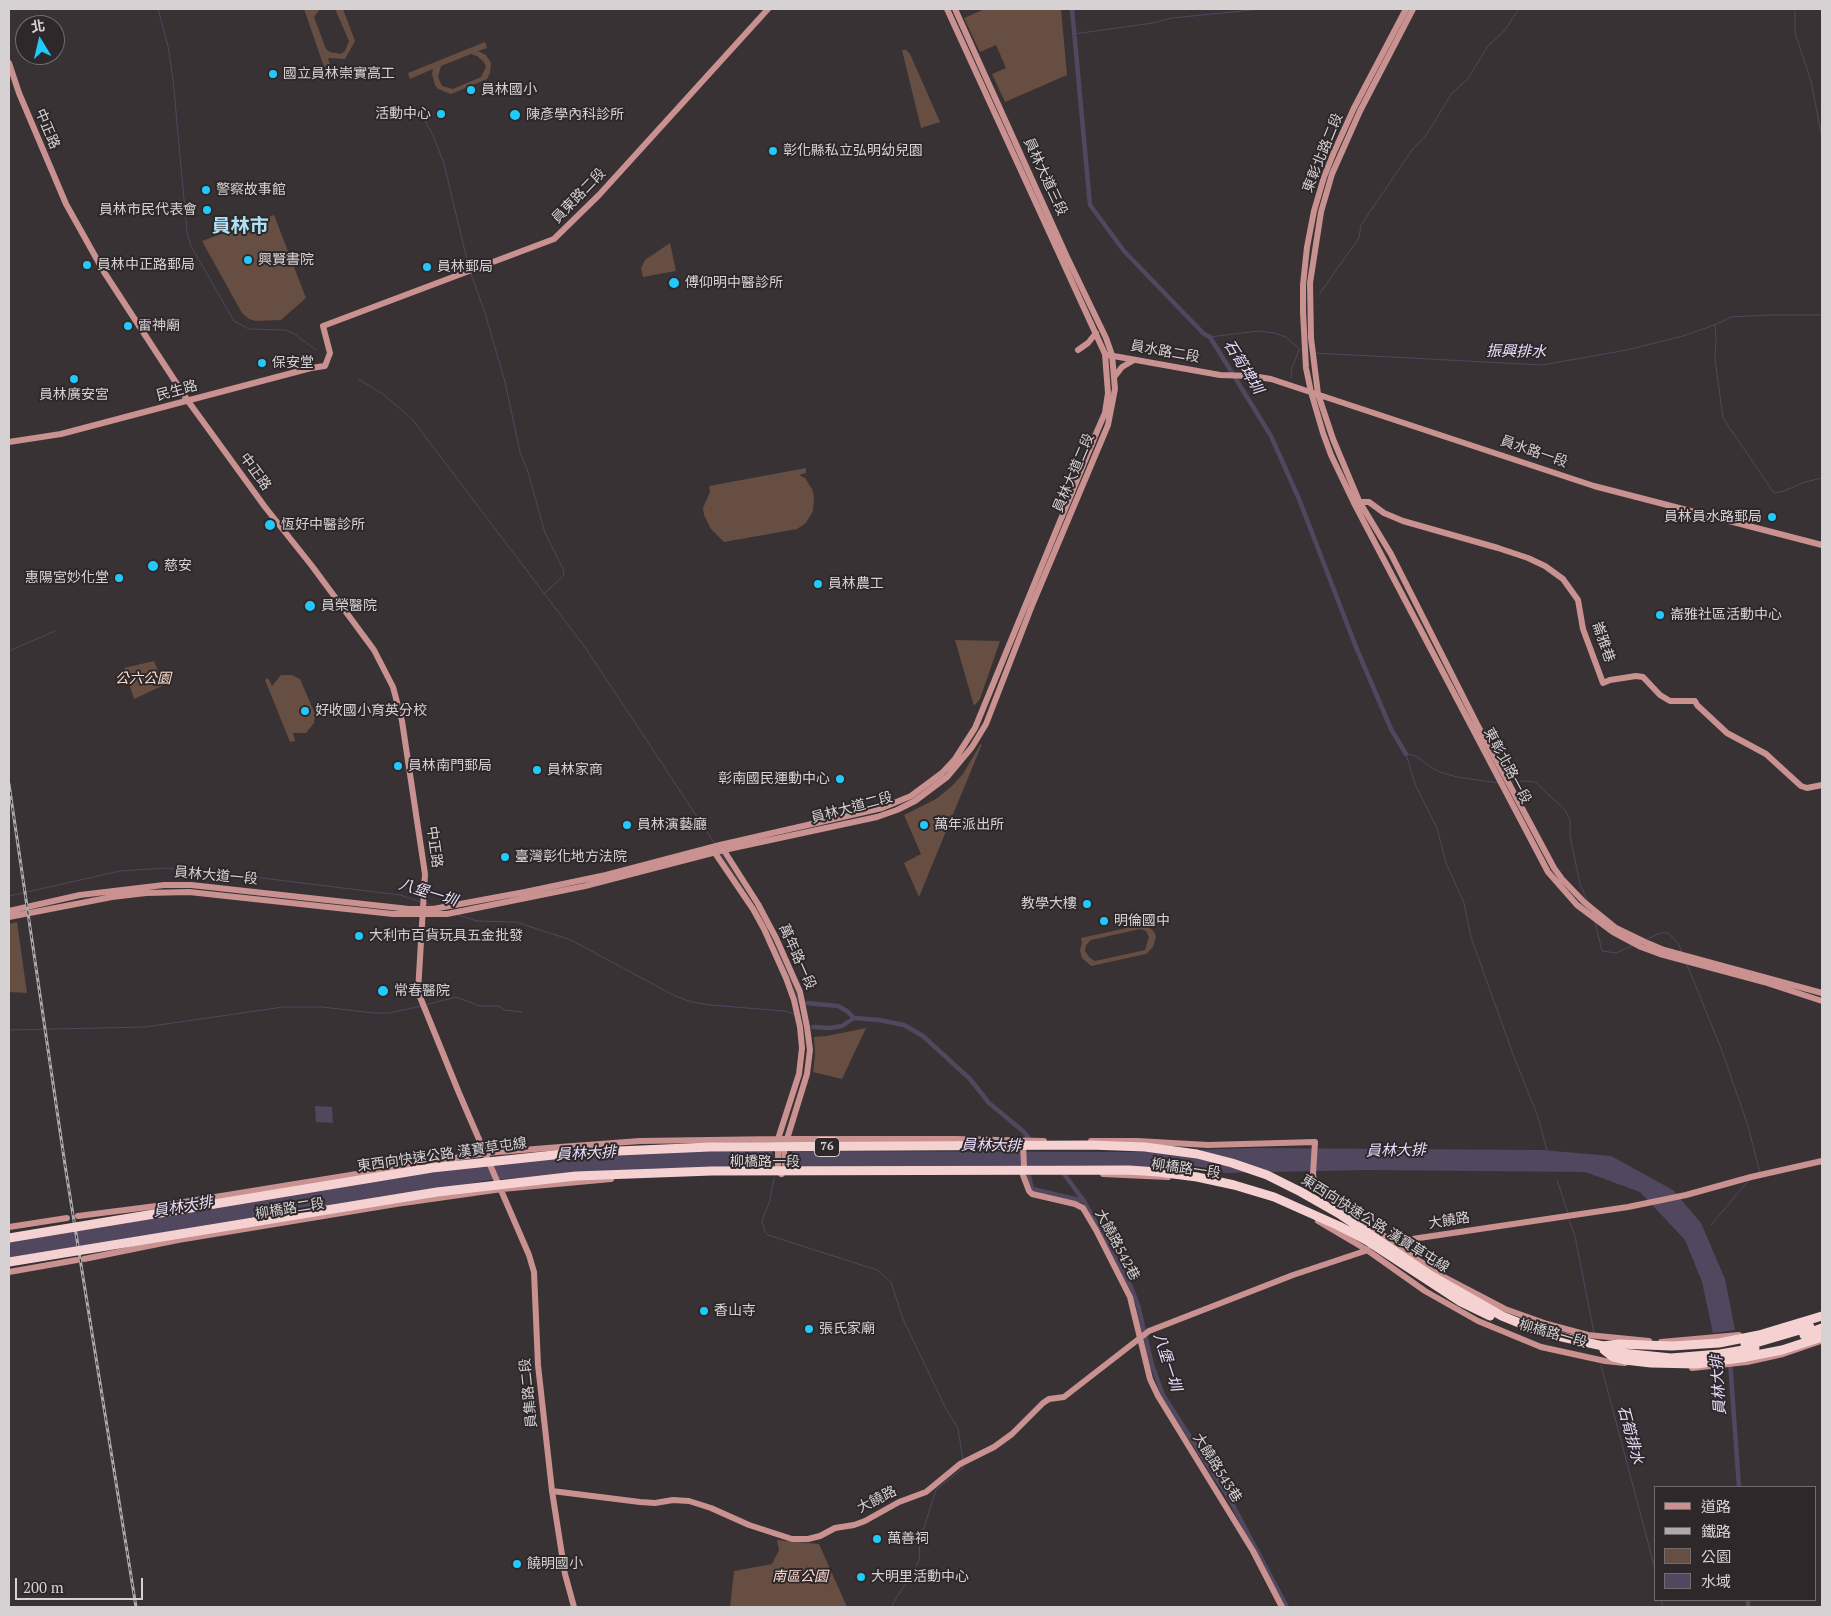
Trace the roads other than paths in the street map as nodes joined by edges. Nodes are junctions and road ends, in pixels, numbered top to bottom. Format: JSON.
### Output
{"nodes":[{"id":1,"x":768,"y":9,"type":"edge"},
{"id":2,"x":947,"y":9,"type":"edge"},
{"id":3,"x":955,"y":9,"type":"edge"},
{"id":4,"x":1406,"y":9,"type":"edge"},
{"id":5,"x":1413,"y":9,"type":"edge"},
{"id":6,"x":9,"y":63,"type":"edge"},
{"id":7,"x":1096,"y":333,"type":"junction"},
{"id":8,"x":1308,"y":347,"type":"junction"},
{"id":9,"x":1078,"y":350,"type":"dead end"},
{"id":10,"x":1109,"y":355,"type":"junction"},
{"id":11,"x":1134,"y":360,"type":"junction"},
{"id":12,"x":325,"y":366,"type":"joint"},
{"id":13,"x":1114,"y":376,"type":"junction"},
{"id":14,"x":1240,"y":376,"type":"joint"},
{"id":15,"x":1314,"y":393,"type":"junction"},
{"id":16,"x":188,"y":401,"type":"junction"},
{"id":17,"x":9,"y":442,"type":"edge"},
{"id":18,"x":1356,"y":502,"type":"junction"},
{"id":19,"x":1822,"y":545,"type":"edge"},
{"id":20,"x":1822,"y":785,"type":"edge"},
{"id":21,"x":722,"y":848,"type":"junction"},
{"id":22,"x":714,"y":850,"type":"junction"},
{"id":23,"x":9,"y":911,"type":"edge"},
{"id":24,"x":423,"y":912,"type":"junction"},
{"id":25,"x":9,"y":917,"type":"edge"},
{"id":26,"x":1822,"y":993,"type":"edge"},
{"id":27,"x":1822,"y":1000,"type":"edge"},
{"id":28,"x":778,"y":1138,"type":"junction"},
{"id":29,"x":787,"y":1139,"type":"junction"},
{"id":30,"x":1023,"y":1143,"type":"junction"},
{"id":31,"x":781,"y":1149,"type":"junction"},
{"id":32,"x":486,"y":1153,"type":"junction"},
{"id":33,"x":1822,"y":1161,"type":"edge"},
{"id":34,"x":1024,"y":1170,"type":"junction"},
{"id":35,"x":782,"y":1171,"type":"junction"},
{"id":36,"x":502,"y":1189,"type":"junction"},
{"id":37,"x":152,"y":1215,"type":"junction"},
{"id":38,"x":78,"y":1216,"type":"dead end"},
{"id":39,"x":67,"y":1218,"type":"dead end"},
{"id":40,"x":9,"y":1227,"type":"edge"},
{"id":41,"x":9,"y":1233,"type":"edge"},
{"id":42,"x":173,"y":1235,"type":"junction"},
{"id":43,"x":9,"y":1238,"type":"edge"},
{"id":44,"x":1394,"y":1242,"type":"junction"},
{"id":45,"x":1367,"y":1250,"type":"junction"},
{"id":46,"x":9,"y":1262,"type":"edge"},
{"id":47,"x":9,"y":1267,"type":"edge"},
{"id":48,"x":9,"y":1272,"type":"edge"},
{"id":49,"x":1822,"y":1314,"type":"edge"},
{"id":50,"x":1822,"y":1322,"type":"edge"},
{"id":51,"x":1822,"y":1328,"type":"edge"},
{"id":52,"x":1822,"y":1337,"type":"edge"},
{"id":53,"x":1139,"y":1338,"type":"junction"},
{"id":54,"x":1822,"y":1341,"type":"edge"},
{"id":55,"x":1604,"y":1348,"type":"junction"},
{"id":56,"x":552,"y":1491,"type":"junction"},
{"id":57,"x":574,"y":1607,"type":"edge"},
{"id":58,"x":1282,"y":1607,"type":"edge"}],
"edges":[{"from":1,"to":12,"type":"street","name":"員東路二段"},
{"from":2,"to":7,"type":"street","name":"員林大道三段"},
{"from":3,"to":10,"type":"street","name":"員林大道三段"},
{"from":4,"to":8,"type":"street","name":"東彰北路二段"},
{"from":5,"to":8,"type":"street","name":"東彰北路二段"},
{"from":6,"to":16,"type":"street","name":"中正路"},
{"from":7,"to":9,"type":"street"},
{"from":7,"to":10,"type":"street","name":"員林大道三段"},
{"from":8,"to":15,"type":"street"},
{"from":10,"to":11,"type":"street","name":"員水路二段"},
{"from":10,"to":13,"type":"street","name":"員林大道二段"},
{"from":10,"to":21,"type":"street","name":"員林大道二段"},
{"from":11,"to":13,"type":"street"},
{"from":11,"to":14,"type":"street","name":"員水路二段"},
{"from":12,"to":16,"type":"street","name":"民生路"},
{"from":13,"to":21,"type":"street","name":"員林大道二段"},
{"from":14,"to":15,"type":"street","name":"員水路一段"},
{"from":15,"to":18,"type":"street","name":"東彰北路一段"},
{"from":15,"to":19,"type":"street","name":"員水路一段"},
{"from":16,"to":17,"type":"street","name":"民生路"},
{"from":16,"to":24,"type":"street","name":"中正路"},
{"from":18,"to":20,"type":"street","name":"崙雅巷"},
{"from":18,"to":26,"type":"street","name":"東彰北路一段"},
{"from":18,"to":27,"type":"street","name":"東彰北路一段"},
{"from":21,"to":22,"type":"street","name":"員林大道二段"},
{"from":21,"to":29,"type":"street","name":"萬年路一段"},
{"from":22,"to":24,"type":"street","name":"員林大道二段"},
{"from":22,"to":28,"type":"street","name":"萬年路一段"},
{"from":23,"to":24,"type":"street","name":"員林大道一段"},
{"from":24,"to":25,"type":"street","name":"員林大道一段"},
{"from":24,"to":32,"type":"street"},
{"from":28,"to":29,"type":"street","name":"柳橋路一段"},
{"from":28,"to":31,"type":"street","name":"萬年路一段"},
{"from":28,"to":32,"type":"street","name":"柳橋路一段"},
{"from":29,"to":30,"type":"street","name":"柳橋路一段"},
{"from":29,"to":31,"type":"street","name":"萬年路一段"},
{"from":30,"to":34,"type":"street"},
{"from":30,"to":44,"type":"street","name":"柳橋路一段"},
{"from":31,"to":35,"type":"street"},
{"from":32,"to":36,"type":"street","name":"員集路二段"},
{"from":32,"to":38,"type":"street","name":"柳橋路二段"},
{"from":33,"to":44,"type":"street","name":"大饒路"},
{"from":34,"to":35,"type":"street","name":"柳橋路一段"},
{"from":34,"to":45,"type":"street","name":"柳橋路一段"},
{"from":34,"to":53,"type":"street","name":"大饒路542巷"},
{"from":35,"to":36,"type":"street","name":"柳橋路一段"},
{"from":36,"to":48,"type":"street","name":"柳橋路二段"},
{"from":36,"to":56,"type":"street","name":"員集路二段"},
{"from":37,"to":41,"type":"highway","bridge":true},
{"from":37,"to":43,"type":"highway","name":"東西向快速公路 漢寶草屯線","number":"76","bridge":true},
{"from":37,"to":55,"type":"highway","name":"東西向快速公路 漢寶草屯線","number":"76","bridge":true},
{"from":39,"to":40,"type":"street"},
{"from":42,"to":46,"type":"highway","name":"東西向快速公路 漢寶草屯線","number":"76","bridge":true},
{"from":42,"to":47,"type":"highway","bridge":true},
{"from":42,"to":55,"type":"highway","name":"東西向快速公路 漢寶草屯線","number":"76","bridge":true},
{"from":44,"to":45,"type":"street","name":"大饒路"},
{"from":44,"to":49,"type":"street","name":"柳橋路一段"},
{"from":45,"to":53,"type":"street","name":"大饒路"},
{"from":45,"to":54,"type":"street","name":"柳橋路一段"},
{"from":49,"to":55,"type":"highway"},
{"from":50,"to":55,"type":"highway","name":"東西向快速公路 漢寶草屯線","number":"76"},
{"from":51,"to":55,"type":"highway","name":"東西向快速公路 漢寶草屯線","number":"76"},
{"from":52,"to":55,"type":"highway"},
{"from":53,"to":56,"type":"street","name":"大饒路"},
{"from":53,"to":58,"type":"street","name":"大饒路543巷"},
{"from":56,"to":57,"type":"street","name":"員集路二段"}]}
